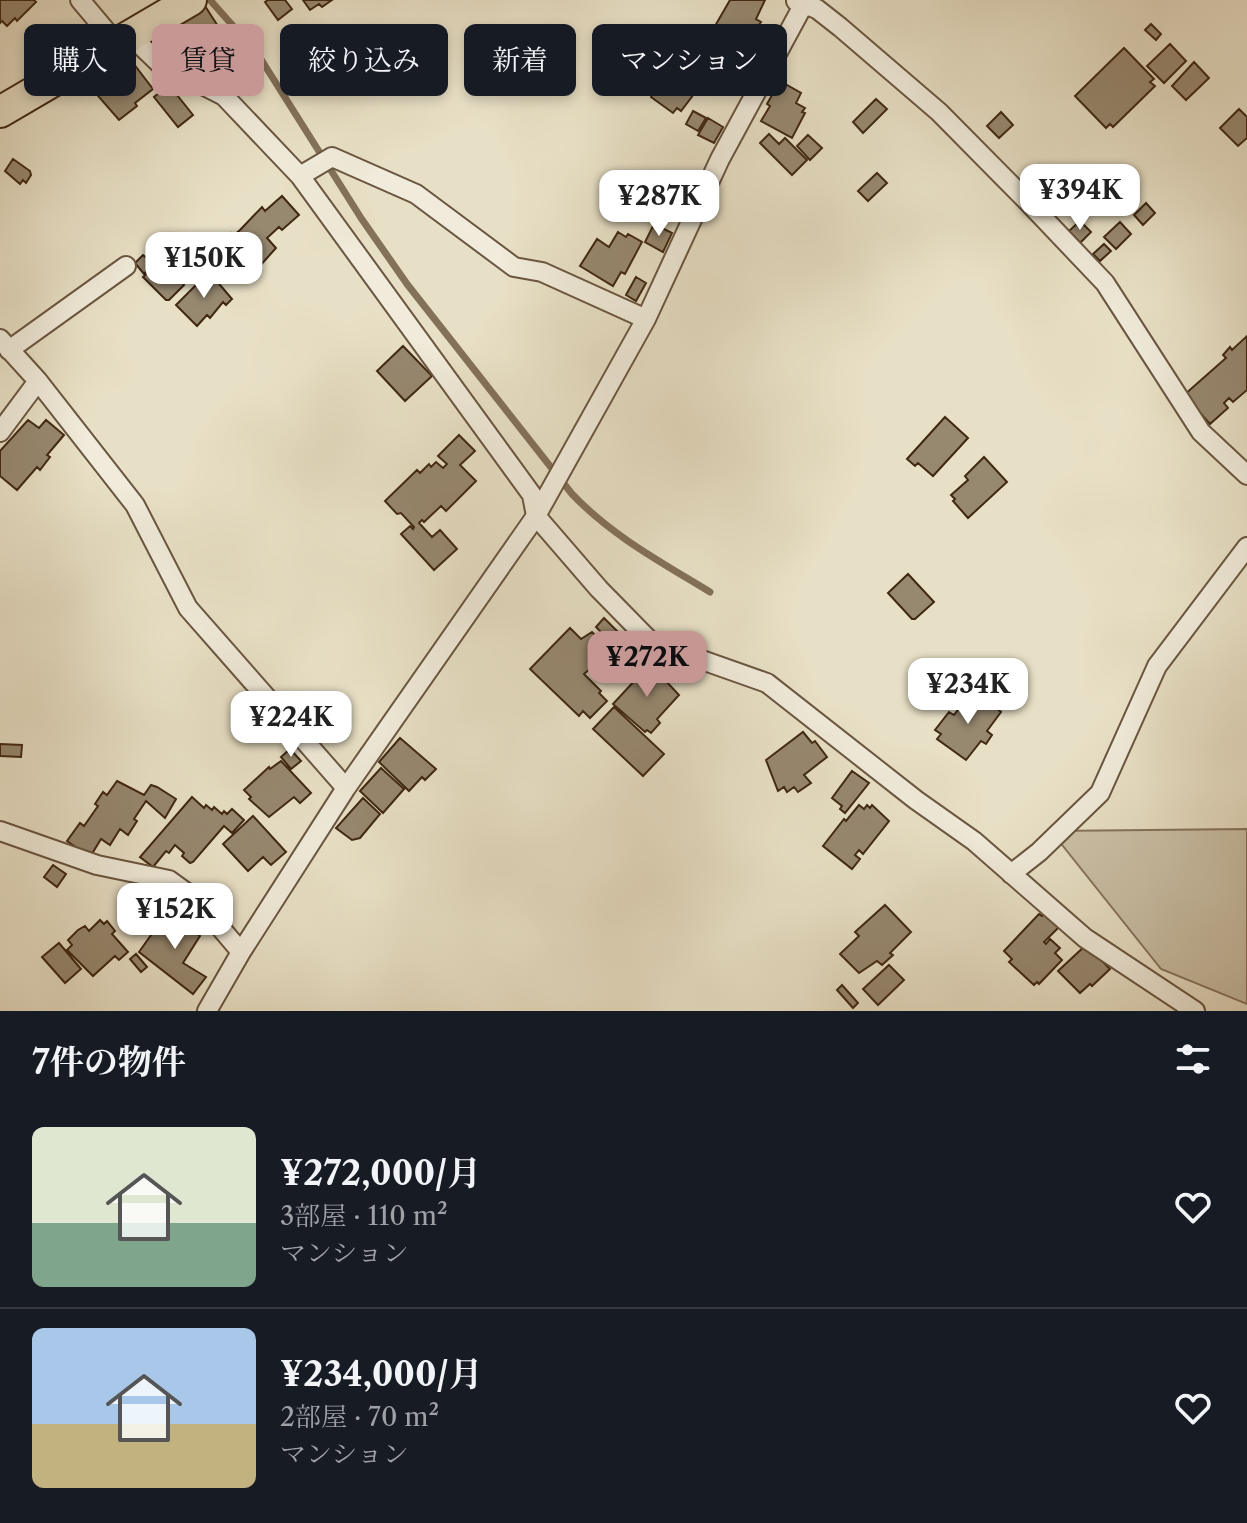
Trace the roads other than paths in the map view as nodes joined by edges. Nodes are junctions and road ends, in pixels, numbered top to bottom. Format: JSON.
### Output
{"nodes":[{"id":1,"x":80,"y":0,"type":"edge"},
{"id":2,"x":191,"y":0,"type":"edge"},
{"id":3,"x":801,"y":1,"type":"edge"},
{"id":4,"x":106,"y":24,"type":"edge"},
{"id":5,"x":136,"y":32,"type":"edge"},
{"id":6,"x":136,"y":48,"type":"edge"},
{"id":7,"x":27,"y":96,"type":"edge"},
{"id":8,"x":0,"y":112,"type":"edge"},
{"id":9,"x":300,"y":176,"type":"junction"},
{"id":10,"x":126,"y":266,"type":"dead end"},
{"id":11,"x":646,"y":319,"type":"junction"},
{"id":12,"x":4,"y":344,"type":"edge"},
{"id":13,"x":38,"y":381,"type":"junction"},
{"id":14,"x":0,"y":432,"type":"edge"},
{"id":15,"x":1247,"y":475,"type":"edge"},
{"id":16,"x":536,"y":516,"type":"junction"},
{"id":17,"x":1247,"y":547,"type":"edge"},
{"id":18,"x":346,"y":788,"type":"junction"},
{"id":19,"x":0,"y":831,"type":"edge"},
{"id":20,"x":1011,"y":874,"type":"junction"},
{"id":21,"x":241,"y":952,"type":"junction"},
{"id":22,"x":211,"y":1010,"type":"edge"},
{"id":23,"x":1195,"y":1011,"type":"edge"}],
"edges":[{"from":1,"to":4,"type":"street"},
{"from":2,"to":5,"type":"main road"},
{"from":3,"to":11,"type":"street"},
{"from":3,"to":15,"type":"street"},
{"from":6,"to":9,"type":"street"},
{"from":7,"to":8,"type":"main road"},
{"from":9,"to":11,"type":"street"},
{"from":9,"to":16,"type":"street"},
{"from":10,"to":12,"type":"street"},
{"from":11,"to":16,"type":"street"},
{"from":12,"to":13,"type":"street"},
{"from":13,"to":14,"type":"street"},
{"from":13,"to":18,"type":"street"},
{"from":16,"to":18,"type":"street"},
{"from":16,"to":20,"type":"street"},
{"from":17,"to":20,"type":"street"},
{"from":18,"to":21,"type":"street"},
{"from":19,"to":21,"type":"street"},
{"from":20,"to":23,"type":"street"},
{"from":21,"to":22,"type":"street"}]}
